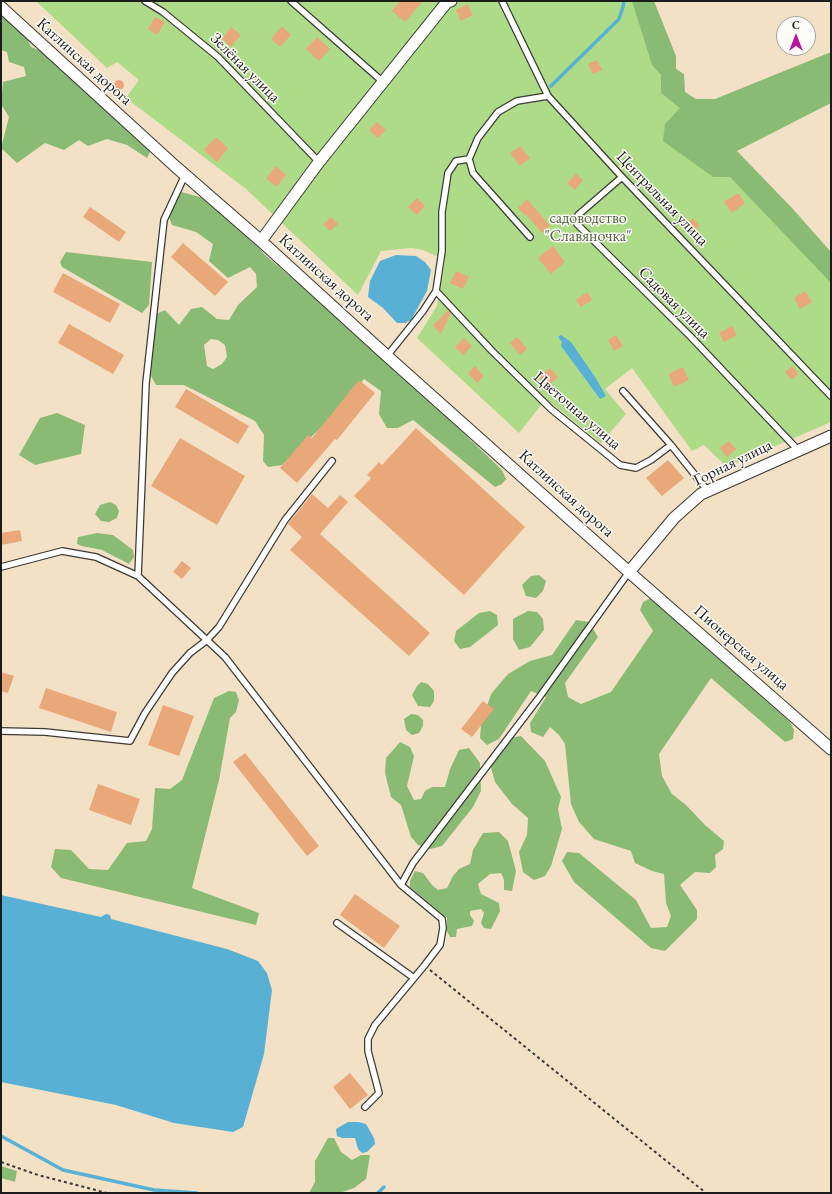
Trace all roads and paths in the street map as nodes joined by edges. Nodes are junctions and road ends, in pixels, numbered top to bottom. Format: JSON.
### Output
{"nodes":[{"id":1,"x":145,"y":1,"type":"edge"},
{"id":2,"x":291,"y":1,"type":"edge"},
{"id":3,"x":448,"y":1,"type":"edge"},
{"id":4,"x":502,"y":1,"type":"edge"},
{"id":5,"x":1,"y":8,"type":"edge"},
{"id":6,"x":383,"y":82,"type":"junction"},
{"id":7,"x":548,"y":96,"type":"junction"},
{"id":8,"x":469,"y":159,"type":"junction"},
{"id":9,"x":319,"y":162,"type":"junction"},
{"id":10,"x":185,"y":175,"type":"junction"},
{"id":11,"x":622,"y":177,"type":"junction"},
{"id":12,"x":530,"y":237,"type":"dead end"},
{"id":13,"x":261,"y":241,"type":"junction"},
{"id":14,"x":436,"y":291,"type":"junction"},
{"id":15,"x":387,"y":356,"type":"junction"},
{"id":16,"x":623,"y":391,"type":"dead end"},
{"id":17,"x":831,"y":396,"type":"edge"},
{"id":18,"x":831,"y":436,"type":"edge"},
{"id":19,"x":671,"y":445,"type":"junction"},
{"id":20,"x":798,"y":450,"type":"junction"},
{"id":21,"x":332,"y":461,"type":"dead end"},
{"id":22,"x":707,"y":490,"type":"junction"},
{"id":23,"x":1,"y":567,"type":"edge"},
{"id":24,"x":629,"y":572,"type":"junction"},
{"id":25,"x":138,"y":576,"type":"junction"},
{"id":26,"x":207,"y":640,"type":"junction"},
{"id":27,"x":1,"y":731,"type":"edge"},
{"id":28,"x":831,"y":749,"type":"edge"},
{"id":29,"x":400,"y":885,"type":"junction"},
{"id":30,"x":337,"y":923,"type":"dead end"},
{"id":31,"x":424,"y":966,"type":"junction"},
{"id":32,"x":414,"y":978,"type":"junction"},
{"id":33,"x":365,"y":1107,"type":"dead end"},
{"id":34,"x":1,"y":1162,"type":"edge"},
{"id":35,"x":107,"y":1193,"type":"edge"},
{"id":36,"x":706,"y":1193,"type":"edge"}],
"edges":[{"from":1,"to":9,"type":"lane","name":"Зелёная улица"},
{"from":2,"to":6,"type":"lane"},
{"from":3,"to":6,"type":"street"},
{"from":4,"to":7,"type":"lane","name":"Центральная улица"},
{"from":5,"to":10,"type":"street","name":"Катлинская дорога"},
{"from":6,"to":9,"type":"street"},
{"from":7,"to":8,"type":"lane"},
{"from":7,"to":11,"type":"lane","name":"Центральная улица"},
{"from":8,"to":12,"type":"lane"},
{"from":8,"to":14,"type":"lane"},
{"from":9,"to":13,"type":"street"},
{"from":10,"to":13,"type":"street","name":"Катлинская дорога"},
{"from":10,"to":25,"type":"lane"},
{"from":11,"to":17,"type":"lane","name":"Центральная улица"},
{"from":11,"to":20,"type":"lane","name":"Садовая улица"},
{"from":13,"to":15,"type":"street","name":"Катлинская дорога"},
{"from":14,"to":15,"type":"lane"},
{"from":14,"to":19,"type":"lane","name":"Цветочная улица"},
{"from":15,"to":24,"type":"street","name":"Катлинская дорога"},
{"from":16,"to":19,"type":"lane"},
{"from":18,"to":20,"type":"street","name":"Горная улица"},
{"from":19,"to":22,"type":"lane"},
{"from":20,"to":22,"type":"street","name":"Горная улица"},
{"from":21,"to":26,"type":"lane"},
{"from":22,"to":24,"type":"street","name":"Горная улица"},
{"from":23,"to":25,"type":"lane"},
{"from":24,"to":28,"type":"street","name":"Пионерская улица"},
{"from":24,"to":29,"type":"lane"},
{"from":25,"to":26,"type":"lane"},
{"from":26,"to":27,"type":"lane"},
{"from":26,"to":29,"type":"lane"},
{"from":29,"to":31,"type":"lane"},
{"from":30,"to":32,"type":"lane"},
{"from":31,"to":32,"type":"lane"},
{"from":31,"to":36,"type":"path"},
{"from":32,"to":33,"type":"lane"},
{"from":34,"to":35,"type":"path"}]}
